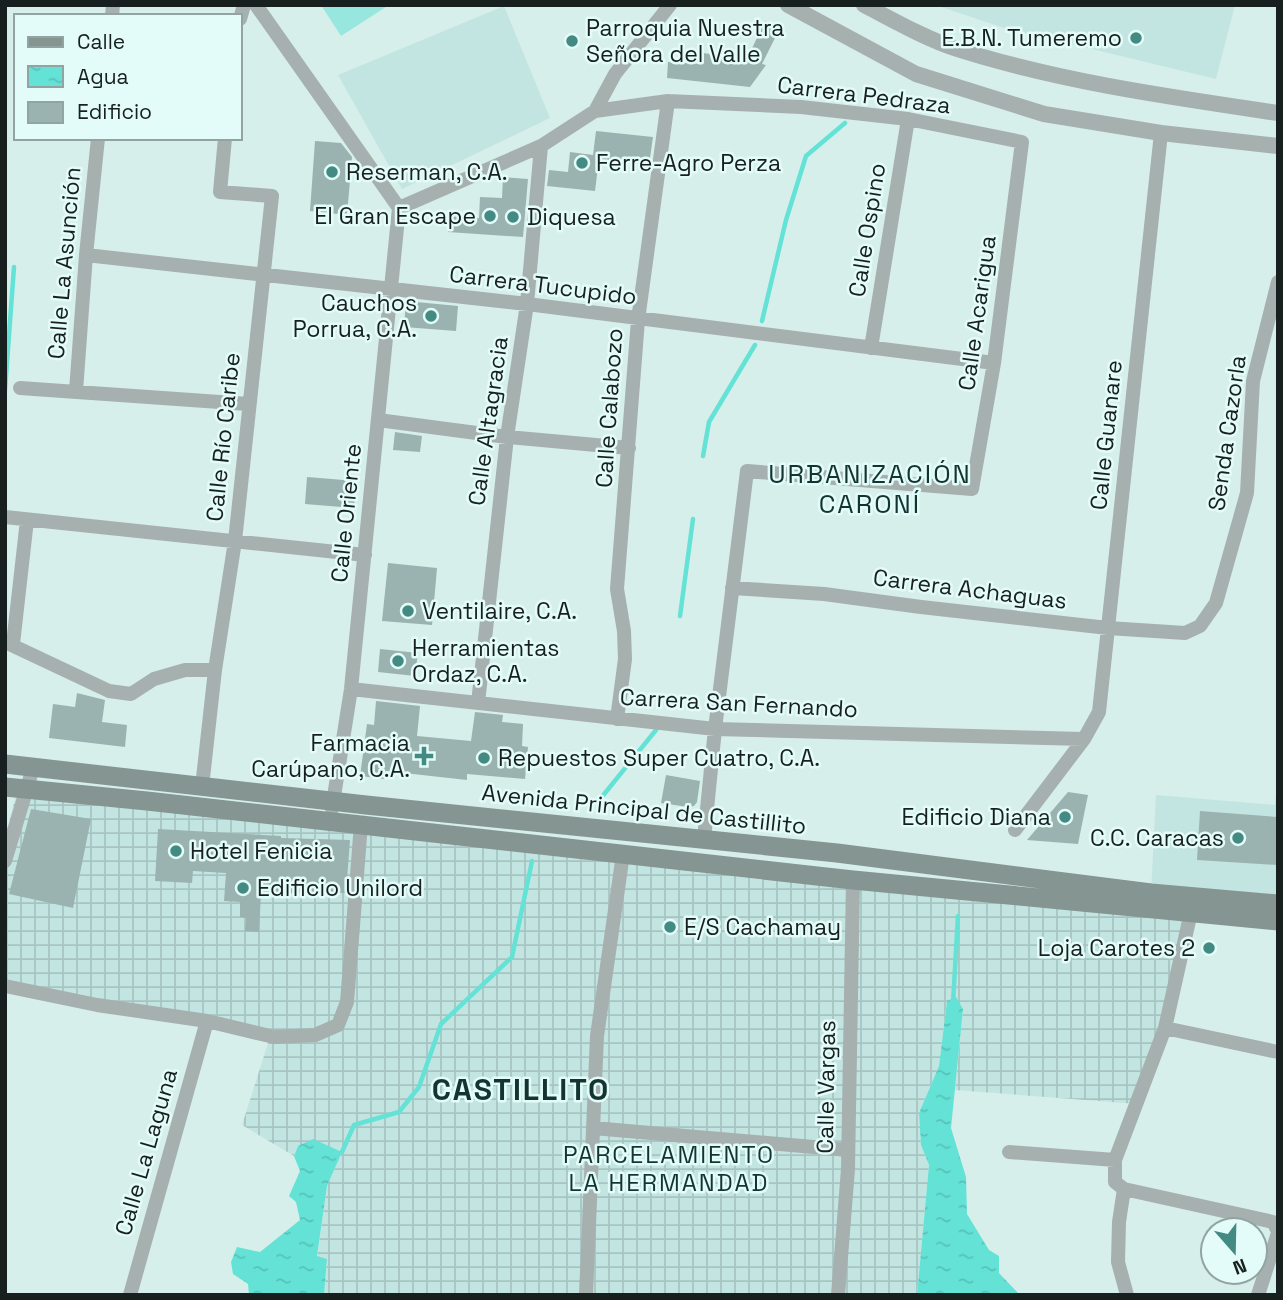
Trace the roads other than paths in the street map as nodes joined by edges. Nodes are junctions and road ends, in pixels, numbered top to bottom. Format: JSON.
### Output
{"nodes":[{"id":1,"x":256,"y":5,"type":"edge"},
{"id":2,"x":670,"y":5,"type":"edge"},
{"id":3,"x":788,"y":5,"type":"edge"},
{"id":4,"x":864,"y":5,"type":"edge"},
{"id":5,"x":668,"y":101,"type":"junction"},
{"id":6,"x":595,"y":111,"type":"junction"},
{"id":7,"x":1278,"y":113,"type":"edge"},
{"id":8,"x":908,"y":119,"type":"junction"},
{"id":9,"x":1161,"y":133,"type":"junction"},
{"id":10,"x":98,"y":140,"type":"edge"},
{"id":11,"x":225,"y":140,"type":"edge"},
{"id":12,"x":1022,"y":142,"type":"joint"},
{"id":13,"x":541,"y":146,"type":"junction"},
{"id":14,"x":1278,"y":146,"type":"edge"},
{"id":15,"x":399,"y":208,"type":"junction"},
{"id":16,"x":86,"y":255,"type":"junction"},
{"id":17,"x":264,"y":276,"type":"junction"},
{"id":18,"x":1278,"y":282,"type":"edge"},
{"id":19,"x":391,"y":291,"type":"junction"},
{"id":20,"x":527,"y":304,"type":"junction"},
{"id":21,"x":638,"y":320,"type":"junction"},
{"id":22,"x":871,"y":348,"type":"junction"},
{"id":23,"x":994,"y":363,"type":"junction"},
{"id":24,"x":20,"y":388,"type":"dead end"},
{"id":25,"x":76,"y":391,"type":"junction"},
{"id":26,"x":248,"y":404,"type":"junction"},
{"id":27,"x":378,"y":421,"type":"junction"},
{"id":28,"x":506,"y":436,"type":"junction"},
{"id":29,"x":629,"y":447,"type":"junction"},
{"id":30,"x":5,"y":517,"type":"edge"},
{"id":31,"x":27,"y":520,"type":"junction"},
{"id":32,"x":235,"y":541,"type":"junction"},
{"id":33,"x":365,"y":555,"type":"junction"},
{"id":34,"x":733,"y":588,"type":"junction"},
{"id":35,"x":1200,"y":625,"type":"joint"},
{"id":36,"x":1108,"y":628,"type":"junction"},
{"id":37,"x":9,"y":643,"type":"edge"},
{"id":38,"x":215,"y":670,"type":"junction"},
{"id":39,"x":351,"y":689,"type":"junction"},
{"id":40,"x":478,"y":703,"type":"junction"},
{"id":41,"x":617,"y":719,"type":"junction"},
{"id":42,"x":715,"y":729,"type":"junction"},
{"id":43,"x":1084,"y":738,"type":"junction"},
{"id":44,"x":5,"y":764,"type":"edge"},
{"id":45,"x":33,"y":768,"type":"junction"},
{"id":46,"x":201,"y":787,"type":"junction"},
{"id":47,"x":5,"y":788,"type":"edge"},
{"id":48,"x":27,"y":790,"type":"junction"},
{"id":49,"x":332,"y":811,"type":"junction"},
{"id":50,"x":360,"y":824,"type":"junction"},
{"id":51,"x":1015,"y":830,"type":"dead end"},
{"id":52,"x":704,"y":839,"type":"junction"},
{"id":53,"x":623,"y":854,"type":"junction"},
{"id":54,"x":5,"y":861,"type":"edge"},
{"id":55,"x":853,"y":880,"type":"junction"},
{"id":56,"x":1278,"y":904,"type":"edge"},
{"id":57,"x":1191,"y":912,"type":"junction"},
{"id":58,"x":1278,"y":921,"type":"edge"},
{"id":59,"x":5,"y":986,"type":"edge"},
{"id":60,"x":207,"y":1021,"type":"junction"},
{"id":61,"x":1165,"y":1028,"type":"junction"},
{"id":62,"x":1278,"y":1052,"type":"edge"},
{"id":63,"x":593,"y":1128,"type":"junction"},
{"id":64,"x":848,"y":1150,"type":"junction"},
{"id":65,"x":1009,"y":1152,"type":"dead end"},
{"id":66,"x":1115,"y":1160,"type":"junction"},
{"id":67,"x":1124,"y":1189,"type":"junction"},
{"id":68,"x":1278,"y":1232,"type":"edge"},
{"id":69,"x":130,"y":1295,"type":"edge"},
{"id":70,"x":586,"y":1295,"type":"edge"},
{"id":71,"x":838,"y":1295,"type":"edge"},
{"id":72,"x":1127,"y":1295,"type":"edge"},
{"id":73,"x":1258,"y":1295,"type":"edge"}],
"edges":[{"from":1,"to":15,"type":"street"},
{"from":2,"to":6,"type":"street"},
{"from":3,"to":9,"type":"street"},
{"from":4,"to":7,"type":"street"},
{"from":5,"to":6,"type":"street","name":"Carrera Pedraza"},
{"from":5,"to":8,"type":"street","name":"Carrera Pedraza"},
{"from":5,"to":21,"type":"street","name":"Calle Calabozo"},
{"from":6,"to":13,"type":"street","name":"Carrera Pedraza"},
{"from":8,"to":12,"type":"street","name":"Carrera Pedraza"},
{"from":8,"to":22,"type":"street","name":"Calle Ospino"},
{"from":9,"to":14,"type":"street"},
{"from":9,"to":36,"type":"street","name":"Calle Guanare"},
{"from":10,"to":16,"type":"street","name":"Calle La Asunción"},
{"from":11,"to":17,"type":"street","name":"Calle Río Caribe"},
{"from":12,"to":23,"type":"street","name":"Calle Acarigua"},
{"from":13,"to":15,"type":"street","name":"Carrera Pedraza"},
{"from":13,"to":20,"type":"street","name":"Calle Altagracia"},
{"from":15,"to":19,"type":"street","name":"Calle Oriente"},
{"from":16,"to":17,"type":"street","name":"Carrera Tucupido"},
{"from":16,"to":25,"type":"street","name":"Calle La Asunción"},
{"from":17,"to":19,"type":"street","name":"Carrera Tucupido"},
{"from":17,"to":26,"type":"street","name":"Calle Río Caribe"},
{"from":18,"to":35,"type":"street","name":"Senda Cazorla"},
{"from":19,"to":20,"type":"street","name":"Carrera Tucupido"},
{"from":19,"to":27,"type":"street","name":"Calle Oriente"},
{"from":20,"to":21,"type":"street","name":"Carrera Tucupido"},
{"from":20,"to":28,"type":"street","name":"Calle Altagracia"},
{"from":21,"to":22,"type":"street","name":"Carrera Tucupido"},
{"from":21,"to":29,"type":"street","name":"Calle Calabozo"},
{"from":22,"to":23,"type":"street","name":"Carrera Tucupido"},
{"from":23,"to":34,"type":"street","name":"Calle Acarigua"},
{"from":24,"to":25,"type":"street"},
{"from":25,"to":26,"type":"street"},
{"from":26,"to":32,"type":"street","name":"Calle Río Caribe"},
{"from":27,"to":28,"type":"street"},
{"from":27,"to":33,"type":"street","name":"Calle Oriente"},
{"from":28,"to":29,"type":"street"},
{"from":28,"to":40,"type":"street","name":"Calle Altagracia"},
{"from":29,"to":41,"type":"street","name":"Calle Calabozo"},
{"from":30,"to":31,"type":"street"},
{"from":31,"to":32,"type":"street"},
{"from":31,"to":37,"type":"street"},
{"from":32,"to":33,"type":"street"},
{"from":32,"to":38,"type":"street","name":"Calle Río Caribe"},
{"from":33,"to":39,"type":"street","name":"Calle Oriente"},
{"from":34,"to":36,"type":"street","name":"Carrera Achaguas"},
{"from":34,"to":42,"type":"street"},
{"from":35,"to":36,"type":"street","name":"Carrera Achaguas"},
{"from":36,"to":43,"type":"street","name":"Calle Guanare"},
{"from":37,"to":38,"type":"street"},
{"from":38,"to":46,"type":"street","name":"Calle Río Caribe"},
{"from":39,"to":40,"type":"street","name":"Carrera San Fernando"},
{"from":39,"to":49,"type":"street","name":"Calle Oriente"},
{"from":40,"to":41,"type":"street","name":"Carrera San Fernando"},
{"from":41,"to":42,"type":"street","name":"Carrera San Fernando"},
{"from":42,"to":43,"type":"street","name":"Carrera San Fernando"},
{"from":42,"to":52,"type":"street"},
{"from":43,"to":51,"type":"street","name":"Calle Guanare"},
{"from":44,"to":45,"type":"main road","name":"Avenida Principal de Castillito"},
{"from":45,"to":46,"type":"main road","name":"Avenida Principal de Castillito"},
{"from":45,"to":48,"type":"street"},
{"from":46,"to":49,"type":"main road","name":"Avenida Principal de Castillito"},
{"from":47,"to":48,"type":"main road","name":"Avenida Principal de Castillito"},
{"from":48,"to":49,"type":"main road","name":"Avenida Principal de Castillito"},
{"from":48,"to":54,"type":"street"},
{"from":49,"to":50,"type":"main road","name":"Avenida Principal de Castillito"},
{"from":49,"to":52,"type":"main road","name":"Avenida Principal de Castillito"},
{"from":50,"to":53,"type":"main road","name":"Avenida Principal de Castillito"},
{"from":50,"to":60,"type":"street"},
{"from":52,"to":56,"type":"main road","name":"Avenida Principal de Castillito"},
{"from":53,"to":55,"type":"main road","name":"Avenida Principal de Castillito"},
{"from":53,"to":63,"type":"street"},
{"from":55,"to":57,"type":"main road","name":"Avenida Principal de Castillito"},
{"from":55,"to":64,"type":"street","name":"Calle Vargas"},
{"from":57,"to":58,"type":"main road","name":"Avenida Principal de Castillito"},
{"from":57,"to":61,"type":"street"},
{"from":59,"to":60,"type":"street"},
{"from":60,"to":69,"type":"street","name":"Calle La Laguna"},
{"from":61,"to":62,"type":"street"},
{"from":61,"to":66,"type":"street"},
{"from":63,"to":64,"type":"street"},
{"from":63,"to":70,"type":"street"},
{"from":64,"to":71,"type":"street","name":"Calle Vargas"},
{"from":65,"to":66,"type":"street"},
{"from":66,"to":67,"type":"street"},
{"from":67,"to":68,"type":"street"},
{"from":67,"to":72,"type":"street"},
{"from":68,"to":73,"type":"street"}]}
